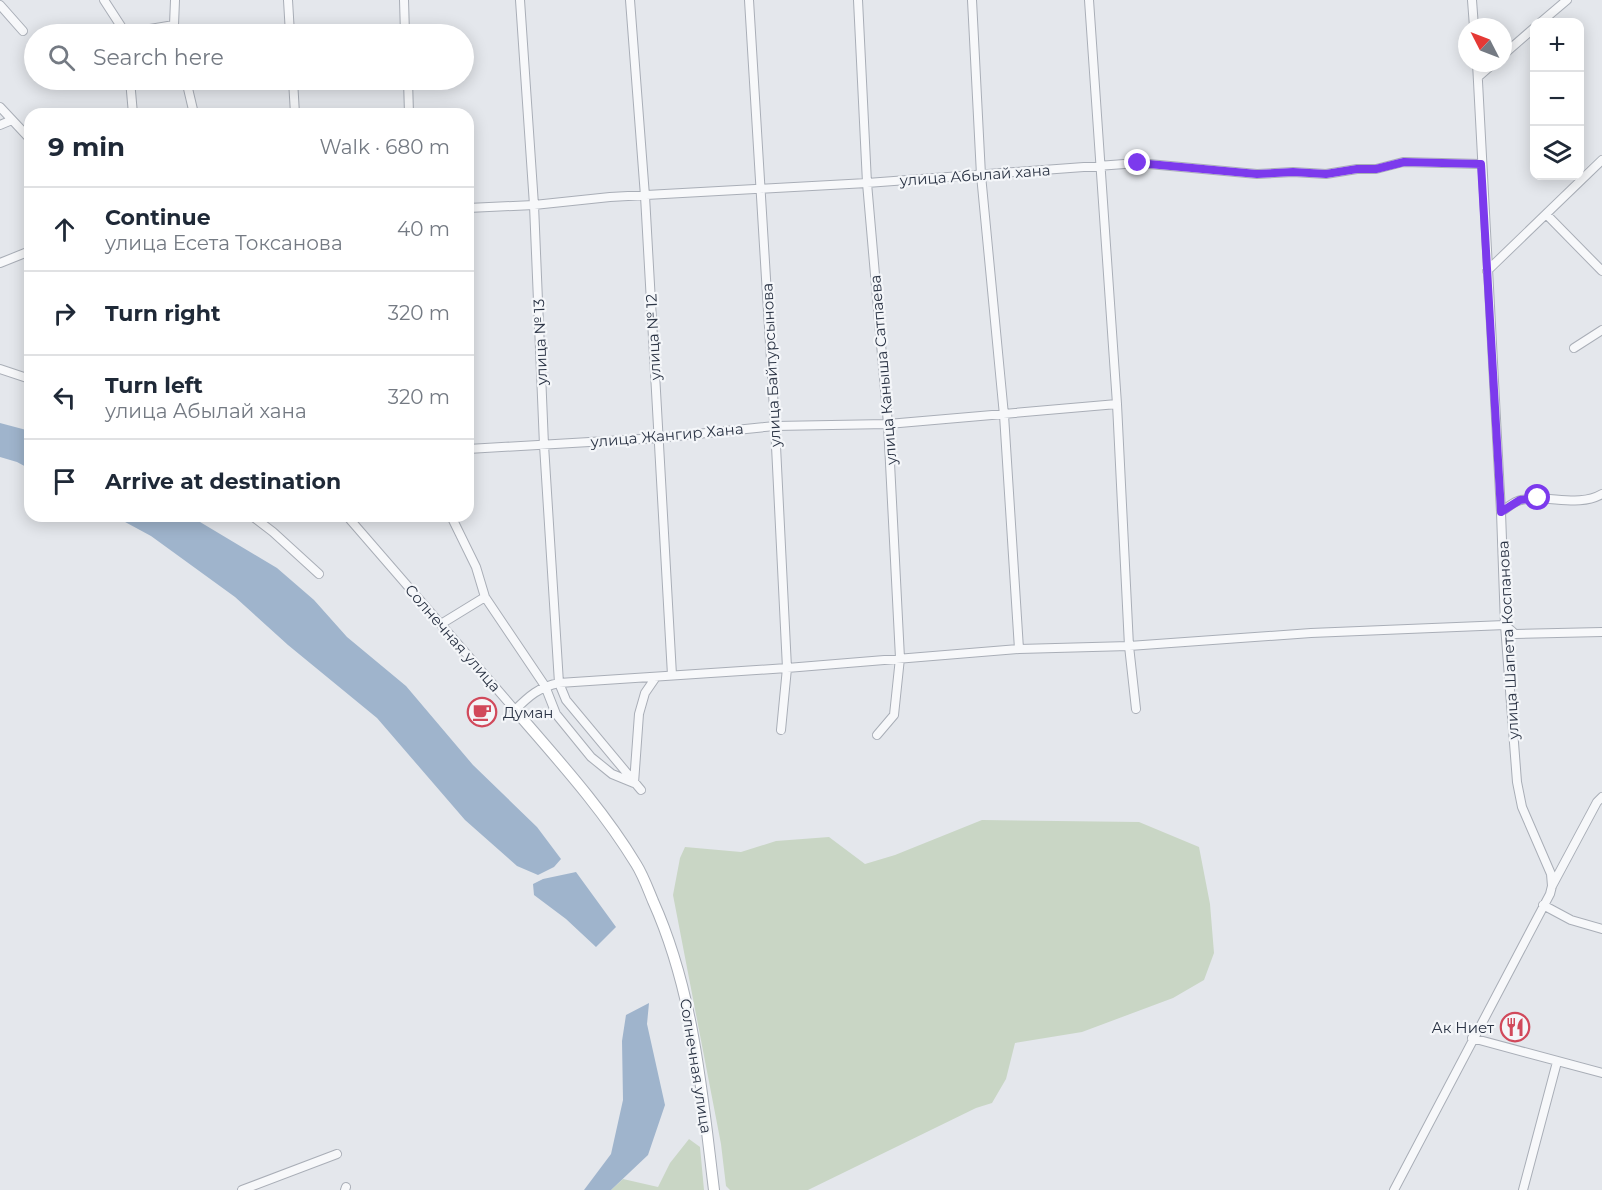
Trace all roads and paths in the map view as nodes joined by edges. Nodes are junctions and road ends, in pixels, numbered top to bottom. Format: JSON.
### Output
{"nodes":[{"id":1,"x":104,"y":0,"type":"edge"},
{"id":2,"x":175,"y":0,"type":"edge"},
{"id":3,"x":288,"y":0,"type":"edge"},
{"id":4,"x":404,"y":0,"type":"edge"},
{"id":5,"x":520,"y":0,"type":"edge"},
{"id":6,"x":630,"y":0,"type":"edge"},
{"id":7,"x":749,"y":0,"type":"edge"},
{"id":8,"x":858,"y":0,"type":"edge"},
{"id":9,"x":972,"y":0,"type":"edge"},
{"id":10,"x":1089,"y":0,"type":"edge"},
{"id":11,"x":1472,"y":0,"type":"edge"},
{"id":12,"x":1567,"y":0,"type":"edge"},
{"id":13,"x":0,"y":5,"type":"edge"},
{"id":14,"x":1473,"y":18,"type":"edge"},
{"id":15,"x":1546,"y":18,"type":"edge"},
{"id":16,"x":120,"y":24,"type":"edge"},
{"id":17,"x":175,"y":24,"type":"edge"},
{"id":18,"x":289,"y":24,"type":"edge"},
{"id":19,"x":405,"y":24,"type":"edge"},
{"id":20,"x":23,"y":31,"type":"dead end"},
{"id":21,"x":1530,"y":31,"type":"edge"},
{"id":22,"x":1512,"y":47,"type":"edge"},
{"id":23,"x":1478,"y":72,"type":"edge"},
{"id":24,"x":1484,"y":72,"type":"edge"},
{"id":25,"x":1478,"y":77,"type":"junction"},
{"id":26,"x":131,"y":90,"type":"edge"},
{"id":27,"x":188,"y":90,"type":"edge"},
{"id":28,"x":294,"y":90,"type":"edge"},
{"id":29,"x":408,"y":90,"type":"edge"},
{"id":30,"x":0,"y":106,"type":"edge"},
{"id":31,"x":132,"y":108,"type":"edge"},
{"id":32,"x":193,"y":108,"type":"edge"},
{"id":33,"x":295,"y":108,"type":"edge"},
{"id":34,"x":409,"y":108,"type":"edge"},
{"id":35,"x":12,"y":120,"type":"junction"},
{"id":36,"x":0,"y":125,"type":"edge"},
{"id":37,"x":24,"y":133,"type":"edge"},
{"id":38,"x":1602,"y":160,"type":"edge"},
{"id":39,"x":1481,"y":164,"type":"junction"},
{"id":40,"x":1099,"y":166,"type":"junction"},
{"id":41,"x":981,"y":175,"type":"junction"},
{"id":42,"x":867,"y":183,"type":"junction"},
{"id":43,"x":760,"y":188,"type":"junction"},
{"id":44,"x":645,"y":196,"type":"junction"},
{"id":45,"x":534,"y":204,"type":"junction"},
{"id":46,"x":474,"y":208,"type":"edge"},
{"id":47,"x":1546,"y":214,"type":"junction"},
{"id":48,"x":24,"y":253,"type":"edge"},
{"id":49,"x":0,"y":263,"type":"edge"},
{"id":50,"x":1487,"y":271,"type":"junction"},
{"id":51,"x":1602,"y":272,"type":"edge"},
{"id":52,"x":1602,"y":330,"type":"edge"},
{"id":53,"x":1574,"y":348,"type":"dead end"},
{"id":54,"x":0,"y":369,"type":"edge"},
{"id":55,"x":24,"y":377,"type":"edge"},
{"id":56,"x":1117,"y":404,"type":"junction"},
{"id":57,"x":1004,"y":415,"type":"junction"},
{"id":58,"x":888,"y":424,"type":"junction"},
{"id":59,"x":775,"y":426,"type":"junction"},
{"id":60,"x":658,"y":438,"type":"junction"},
{"id":61,"x":544,"y":445,"type":"junction"},
{"id":62,"x":474,"y":449,"type":"edge"},
{"id":63,"x":1602,"y":494,"type":"edge"},
{"id":64,"x":1501,"y":512,"type":"junction"},
{"id":65,"x":260,"y":522,"type":"edge"},
{"id":66,"x":352,"y":522,"type":"edge"},
{"id":67,"x":454,"y":522,"type":"edge"},
{"id":68,"x":319,"y":574,"type":"dead end"},
{"id":69,"x":485,"y":597,"type":"junction"},
{"id":70,"x":441,"y":624,"type":"junction"},
{"id":71,"x":1505,"y":625,"type":"junction"},
{"id":72,"x":1602,"y":632,"type":"edge"},
{"id":73,"x":1129,"y":646,"type":"junction"},
{"id":74,"x":1019,"y":649,"type":"junction"},
{"id":75,"x":900,"y":658,"type":"junction"},
{"id":76,"x":787,"y":668,"type":"junction"},
{"id":77,"x":672,"y":675,"type":"junction"},
{"id":78,"x":656,"y":677,"type":"junction"},
{"id":79,"x":559,"y":683,"type":"junction"},
{"id":80,"x":545,"y":686,"type":"junction"},
{"id":81,"x":1136,"y":709,"type":"dead end"},
{"id":82,"x":515,"y":710,"type":"junction"},
{"id":83,"x":781,"y":730,"type":"dead end"},
{"id":84,"x":877,"y":735,"type":"dead end"},
{"id":85,"x":634,"y":783,"type":"junction"},
{"id":86,"x":641,"y":790,"type":"dead end"},
{"id":87,"x":1600,"y":801,"type":"edge"},
{"id":88,"x":1552,"y":886,"type":"junction"},
{"id":89,"x":1543,"y":905,"type":"junction"},
{"id":90,"x":1602,"y":929,"type":"edge"},
{"id":91,"x":1472,"y":1038,"type":"junction"},
{"id":92,"x":1557,"y":1062,"type":"junction"},
{"id":93,"x":1602,"y":1073,"type":"edge"},
{"id":94,"x":337,"y":1154,"type":"dead end"},
{"id":95,"x":242,"y":1190,"type":"edge"},
{"id":96,"x":714,"y":1190,"type":"edge"},
{"id":97,"x":1394,"y":1190,"type":"edge"},
{"id":98,"x":1523,"y":1190,"type":"edge"}],
"edges":[{"from":1,"to":16,"type":"street"},
{"from":2,"to":17,"type":"street"},
{"from":3,"to":18,"type":"street"},
{"from":4,"to":19,"type":"street"},
{"from":5,"to":45,"type":"street","name":"улица № 13"},
{"from":6,"to":44,"type":"street","name":"улица № 12"},
{"from":7,"to":43,"type":"street","name":"улица Байтурсынова"},
{"from":8,"to":42,"type":"street","name":"улица Каныша Сатпаева"},
{"from":9,"to":41,"type":"street"},
{"from":10,"to":40,"type":"street"},
{"from":11,"to":14,"type":"street"},
{"from":12,"to":15,"type":"street"},
{"from":13,"to":20,"type":"street"},
{"from":21,"to":22,"type":"street"},
{"from":23,"to":25,"type":"street","name":"улица Шапета Коспанова"},
{"from":24,"to":25,"type":"street"},
{"from":25,"to":39,"type":"street","name":"улица Шапета Коспанова"},
{"from":26,"to":31,"type":"street"},
{"from":27,"to":32,"type":"street"},
{"from":28,"to":33,"type":"street"},
{"from":29,"to":34,"type":"street"},
{"from":30,"to":35,"type":"street"},
{"from":35,"to":36,"type":"street"},
{"from":35,"to":37,"type":"street"},
{"from":38,"to":47,"type":"street"},
{"from":39,"to":40,"type":"street","name":"улица Абылай хана"},
{"from":39,"to":50,"type":"street","name":"улица Шапета Коспанова"},
{"from":40,"to":41,"type":"street","name":"улица Абылай хана"},
{"from":40,"to":56,"type":"street"},
{"from":41,"to":42,"type":"street","name":"улица Абылай хана"},
{"from":41,"to":57,"type":"street"},
{"from":42,"to":43,"type":"street","name":"улица Абылай хана"},
{"from":42,"to":58,"type":"street","name":"улица Каныша Сатпаева"},
{"from":43,"to":44,"type":"street","name":"улица Абылай хана"},
{"from":43,"to":59,"type":"street","name":"улица Байтурсынова"},
{"from":44,"to":45,"type":"street","name":"улица Абылай хана"},
{"from":44,"to":60,"type":"street","name":"улица № 12"},
{"from":45,"to":46,"type":"street","name":"улица Абылай хана"},
{"from":45,"to":61,"type":"street","name":"улица № 13"},
{"from":47,"to":50,"type":"street"},
{"from":47,"to":51,"type":"street"},
{"from":48,"to":49,"type":"street"},
{"from":50,"to":64,"type":"street","name":"улица Шапета Коспанова"},
{"from":52,"to":53,"type":"street"},
{"from":54,"to":55,"type":"street"},
{"from":56,"to":57,"type":"street","name":"улица Жангир Хана"},
{"from":56,"to":73,"type":"street"},
{"from":57,"to":58,"type":"street","name":"улица Жангир Хана"},
{"from":57,"to":74,"type":"street"},
{"from":58,"to":59,"type":"street","name":"улица Жангир Хана"},
{"from":58,"to":75,"type":"street","name":"улица Каныша Сатпаева"},
{"from":59,"to":60,"type":"street","name":"улица Жангир Хана"},
{"from":59,"to":76,"type":"street","name":"улица Байтурсынова"},
{"from":60,"to":61,"type":"street","name":"улица Жангир Хана"},
{"from":60,"to":77,"type":"street","name":"улица № 12"},
{"from":61,"to":62,"type":"street","name":"улица Жангир Хана"},
{"from":61,"to":79,"type":"street","name":"улица № 13"},
{"from":63,"to":64,"type":"street"},
{"from":64,"to":71,"type":"street","name":"улица Шапета Коспанова"},
{"from":65,"to":68,"type":"street"},
{"from":66,"to":70,"type":"street","name":"Солнечная улица"},
{"from":67,"to":69,"type":"street"},
{"from":69,"to":70,"type":"street"},
{"from":69,"to":80,"type":"street"},
{"from":70,"to":82,"type":"street","name":"Солнечная улица"},
{"from":71,"to":72,"type":"street"},
{"from":71,"to":73,"type":"street"},
{"from":71,"to":88,"type":"street","name":"улица Шапета Коспанова"},
{"from":73,"to":74,"type":"street"},
{"from":73,"to":81,"type":"street"},
{"from":74,"to":75,"type":"street"},
{"from":75,"to":76,"type":"street"},
{"from":75,"to":84,"type":"street","name":"улица Каныша Сатпаева"},
{"from":76,"to":77,"type":"street"},
{"from":76,"to":83,"type":"street","name":"улица Байтурсынова"},
{"from":77,"to":78,"type":"street"},
{"from":78,"to":79,"type":"street"},
{"from":78,"to":85,"type":"street"},
{"from":79,"to":80,"type":"street"},
{"from":79,"to":85,"type":"street"},
{"from":80,"to":82,"type":"street"},
{"from":80,"to":85,"type":"street"},
{"from":82,"to":96,"type":"street","name":"Солнечная улица"},
{"from":85,"to":86,"type":"street"},
{"from":87,"to":88,"type":"street"},
{"from":88,"to":89,"type":"street"},
{"from":89,"to":90,"type":"street"},
{"from":89,"to":91,"type":"street"},
{"from":91,"to":92,"type":"street"},
{"from":91,"to":97,"type":"street"},
{"from":92,"to":93,"type":"street"},
{"from":92,"to":98,"type":"street"},
{"from":94,"to":95,"type":"street"}]}
